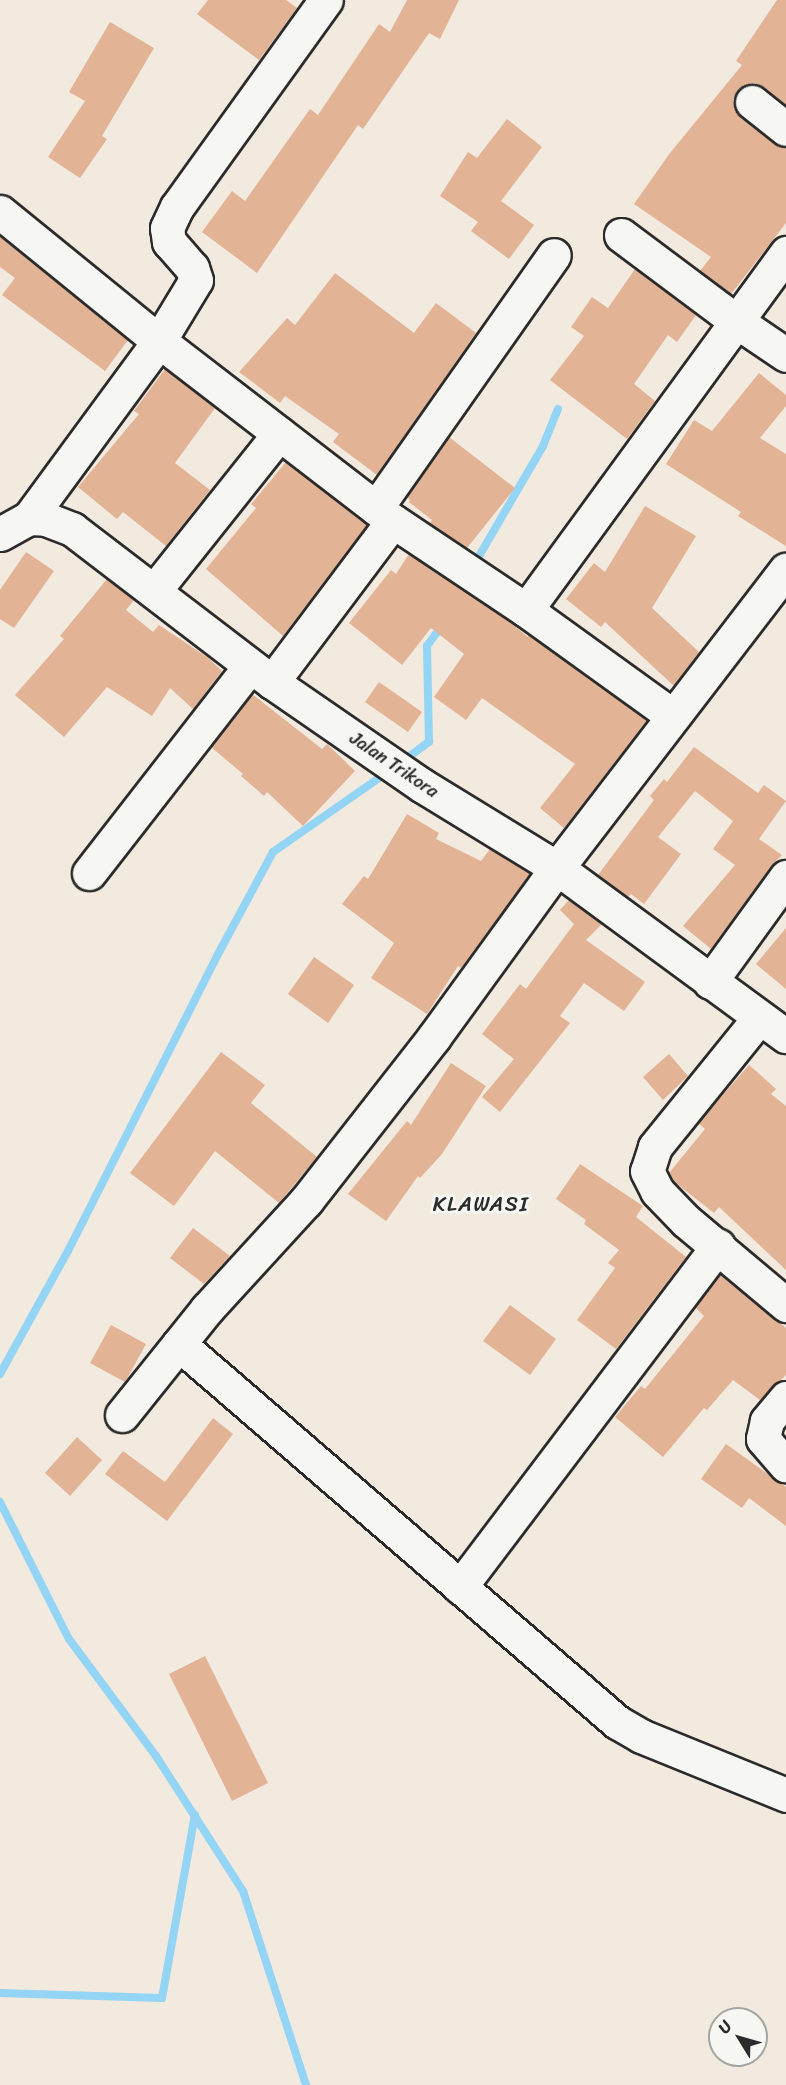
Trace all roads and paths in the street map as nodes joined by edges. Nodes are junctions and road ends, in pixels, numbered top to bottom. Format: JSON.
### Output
{"nodes":[{"id":1,"x":326,"y":0,"type":"edge"},
{"id":2,"x":752,"y":102,"type":"dead end"},
{"id":3,"x":786,"y":129,"type":"edge"},
{"id":4,"x":0,"y":212,"type":"edge"},
{"id":5,"x":621,"y":235,"type":"dead end"},
{"id":6,"x":786,"y":253,"type":"edge"},
{"id":7,"x":554,"y":255,"type":"dead end"},
{"id":8,"x":736,"y":321,"type":"junction"},
{"id":9,"x":159,"y":341,"type":"junction"},
{"id":10,"x":786,"y":355,"type":"edge"},
{"id":11,"x":279,"y":434,"type":"junction"},
{"id":12,"x":385,"y":515,"type":"junction"},
{"id":13,"x":29,"y":518,"type":"junction"},
{"id":14,"x":0,"y":534,"type":"edge"},
{"id":15,"x":786,"y":570,"type":"edge"},
{"id":16,"x":154,"y":591,"type":"junction"},
{"id":17,"x":526,"y":610,"type":"junction"},
{"id":18,"x":261,"y":674,"type":"junction"},
{"id":19,"x":673,"y":716,"type":"junction"},
{"id":20,"x":557,"y":868,"type":"junction"},
{"id":21,"x":90,"y":873,"type":"dead end"},
{"id":22,"x":786,"y":877,"type":"edge"},
{"id":23,"x":710,"y":982,"type":"junction"},
{"id":24,"x":759,"y":1018,"type":"junction"},
{"id":25,"x":786,"y":1036,"type":"edge"},
{"id":26,"x":718,"y":1246,"type":"junction"},
{"id":27,"x":786,"y":1305,"type":"edge"},
{"id":28,"x":185,"y":1350,"type":"junction"},
{"id":29,"x":786,"y":1398,"type":"edge"},
{"id":30,"x":122,"y":1415,"type":"dead end"},
{"id":31,"x":786,"y":1465,"type":"edge"},
{"id":32,"x":460,"y":1587,"type":"junction"},
{"id":33,"x":786,"y":1795,"type":"edge"}],
"edges":[{"from":1,"to":9,"type":"street"},
{"from":2,"to":3,"type":"street"},
{"from":4,"to":9,"type":"street"},
{"from":5,"to":8,"type":"street"},
{"from":6,"to":8,"type":"street"},
{"from":7,"to":12,"type":"street"},
{"from":8,"to":10,"type":"street"},
{"from":8,"to":17,"type":"street"},
{"from":9,"to":11,"type":"street"},
{"from":9,"to":13,"type":"street"},
{"from":11,"to":12,"type":"street"},
{"from":11,"to":16,"type":"street"},
{"from":12,"to":17,"type":"street"},
{"from":12,"to":18,"type":"street"},
{"from":13,"to":14,"type":"street"},
{"from":13,"to":16,"type":"street","name":"Jalan Trikora"},
{"from":15,"to":19,"type":"street"},
{"from":16,"to":18,"type":"street","name":"Jalan Trikora"},
{"from":17,"to":19,"type":"street"},
{"from":18,"to":20,"type":"street","name":"Jalan Trikora"},
{"from":18,"to":21,"type":"street"},
{"from":19,"to":20,"type":"street"},
{"from":20,"to":23,"type":"street","name":"Jalan Trikora"},
{"from":20,"to":28,"type":"street"},
{"from":22,"to":23,"type":"street"},
{"from":23,"to":24,"type":"street","name":"Jalan Trikora"},
{"from":24,"to":25,"type":"street","name":"Jalan Trikora"},
{"from":24,"to":26,"type":"street"},
{"from":26,"to":27,"type":"street"},
{"from":26,"to":32,"type":"street"},
{"from":28,"to":30,"type":"street"},
{"from":28,"to":32,"type":"street"},
{"from":29,"to":31,"type":"street"},
{"from":32,"to":33,"type":"street"}]}
